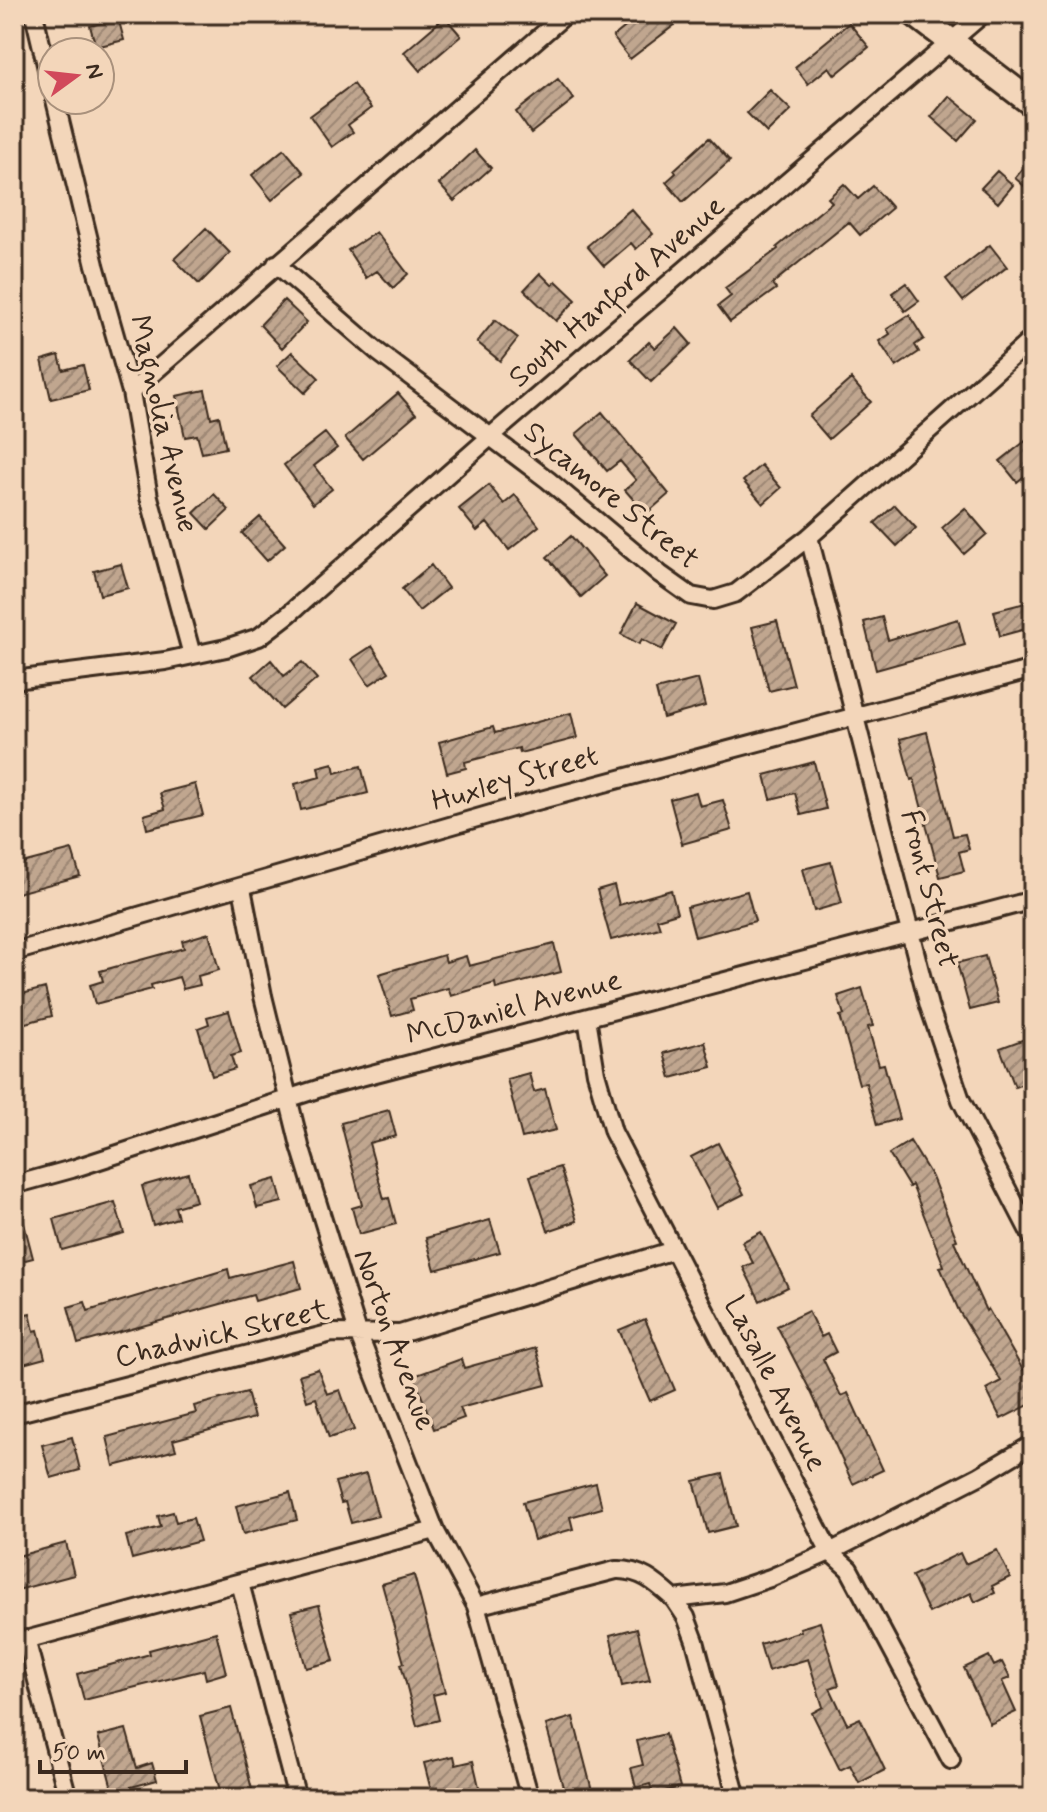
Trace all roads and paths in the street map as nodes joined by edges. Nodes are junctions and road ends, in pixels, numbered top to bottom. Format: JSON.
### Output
{"nodes":[{"id":1,"x":34,"y":14,"type":"edge"},
{"id":2,"x":566,"y":14,"type":"edge"},
{"id":3,"x":915,"y":14,"type":"edge"},
{"id":4,"x":983,"y":14,"type":"edge"},
{"id":5,"x":39,"y":36,"type":"edge"},
{"id":6,"x":951,"y":42,"type":"junction"},
{"id":7,"x":1033,"y":104,"type":"edge"},
{"id":8,"x":59,"y":116,"type":"edge"},
{"id":9,"x":276,"y":264,"type":"junction"},
{"id":10,"x":1033,"y":338,"type":"edge"},
{"id":11,"x":131,"y":392,"type":"junction"},
{"id":12,"x":490,"y":437,"type":"junction"},
{"id":13,"x":809,"y":537,"type":"junction"},
{"id":14,"x":192,"y":655,"type":"junction"},
{"id":15,"x":1033,"y":669,"type":"edge"},
{"id":16,"x":14,"y":680,"type":"edge"},
{"id":17,"x":856,"y":716,"type":"junction"},
{"id":18,"x":242,"y":888,"type":"junction"},
{"id":19,"x":1033,"y":900,"type":"edge"},
{"id":20,"x":911,"y":932,"type":"junction"},
{"id":21,"x":14,"y":952,"type":"edge"},
{"id":22,"x":587,"y":1018,"type":"junction"},
{"id":23,"x":288,"y":1098,"type":"junction"},
{"id":24,"x":14,"y":1185,"type":"edge"},
{"id":25,"x":1033,"y":1239,"type":"edge"},
{"id":26,"x":674,"y":1250,"type":"junction"},
{"id":27,"x":358,"y":1333,"type":"junction"},
{"id":28,"x":14,"y":1414,"type":"edge"},
{"id":29,"x":1033,"y":1444,"type":"edge"},
{"id":30,"x":435,"y":1530,"type":"junction"},
{"id":31,"x":830,"y":1552,"type":"junction"},
{"id":32,"x":240,"y":1583,"type":"junction"},
{"id":33,"x":674,"y":1599,"type":"junction"},
{"id":34,"x":476,"y":1606,"type":"junction"},
{"id":35,"x":20,"y":1641,"type":"edge"},
{"id":36,"x":951,"y":1760,"type":"dead end"},
{"id":37,"x":68,"y":1798,"type":"edge"},
{"id":38,"x":297,"y":1798,"type":"edge"},
{"id":39,"x":530,"y":1798,"type":"edge"},
{"id":40,"x":737,"y":1798,"type":"edge"}],
"edges":[{"from":1,"to":5,"type":"street"},
{"from":2,"to":9,"type":"street"},
{"from":3,"to":6,"type":"street"},
{"from":4,"to":6,"type":"street","name":"South Hanford Avenue"},
{"from":6,"to":7,"type":"street"},
{"from":6,"to":12,"type":"street","name":"South Hanford Avenue"},
{"from":8,"to":11,"type":"street","name":"Magnolia Avenue"},
{"from":9,"to":11,"type":"street"},
{"from":9,"to":12,"type":"street","name":"Sycamore Street"},
{"from":10,"to":13,"type":"street","name":"Sycamore Street"},
{"from":11,"to":14,"type":"street","name":"Magnolia Avenue"},
{"from":12,"to":13,"type":"street","name":"Sycamore Street"},
{"from":12,"to":14,"type":"street","name":"South Hanford Avenue"},
{"from":13,"to":17,"type":"street","name":"Front Street"},
{"from":14,"to":16,"type":"street"},
{"from":15,"to":17,"type":"street","name":"Huxley Street"},
{"from":17,"to":18,"type":"street","name":"Huxley Street"},
{"from":17,"to":20,"type":"street","name":"Front Street"},
{"from":18,"to":21,"type":"street","name":"Huxley Street"},
{"from":18,"to":23,"type":"street","name":"Norton Avenue"},
{"from":19,"to":20,"type":"street","name":"McDaniel Avenue"},
{"from":20,"to":22,"type":"street","name":"McDaniel Avenue"},
{"from":20,"to":25,"type":"street","name":"Front Street"},
{"from":22,"to":23,"type":"street","name":"McDaniel Avenue"},
{"from":22,"to":26,"type":"street","name":"Lasalle Avenue"},
{"from":23,"to":24,"type":"street","name":"McDaniel Avenue"},
{"from":23,"to":27,"type":"street","name":"Norton Avenue"},
{"from":26,"to":27,"type":"street","name":"Chadwick Street"},
{"from":26,"to":31,"type":"street","name":"Lasalle Avenue"},
{"from":27,"to":28,"type":"street","name":"Chadwick Street"},
{"from":27,"to":30,"type":"street","name":"Norton Avenue"},
{"from":29,"to":31,"type":"street"},
{"from":30,"to":32,"type":"street"},
{"from":30,"to":34,"type":"street","name":"Norton Avenue"},
{"from":31,"to":33,"type":"street"},
{"from":31,"to":36,"type":"street","name":"Lasalle Avenue"},
{"from":32,"to":35,"type":"street"},
{"from":32,"to":38,"type":"street"},
{"from":33,"to":34,"type":"street"},
{"from":33,"to":40,"type":"street"},
{"from":34,"to":39,"type":"street","name":"Norton Avenue"},
{"from":35,"to":37,"type":"street"}]}
